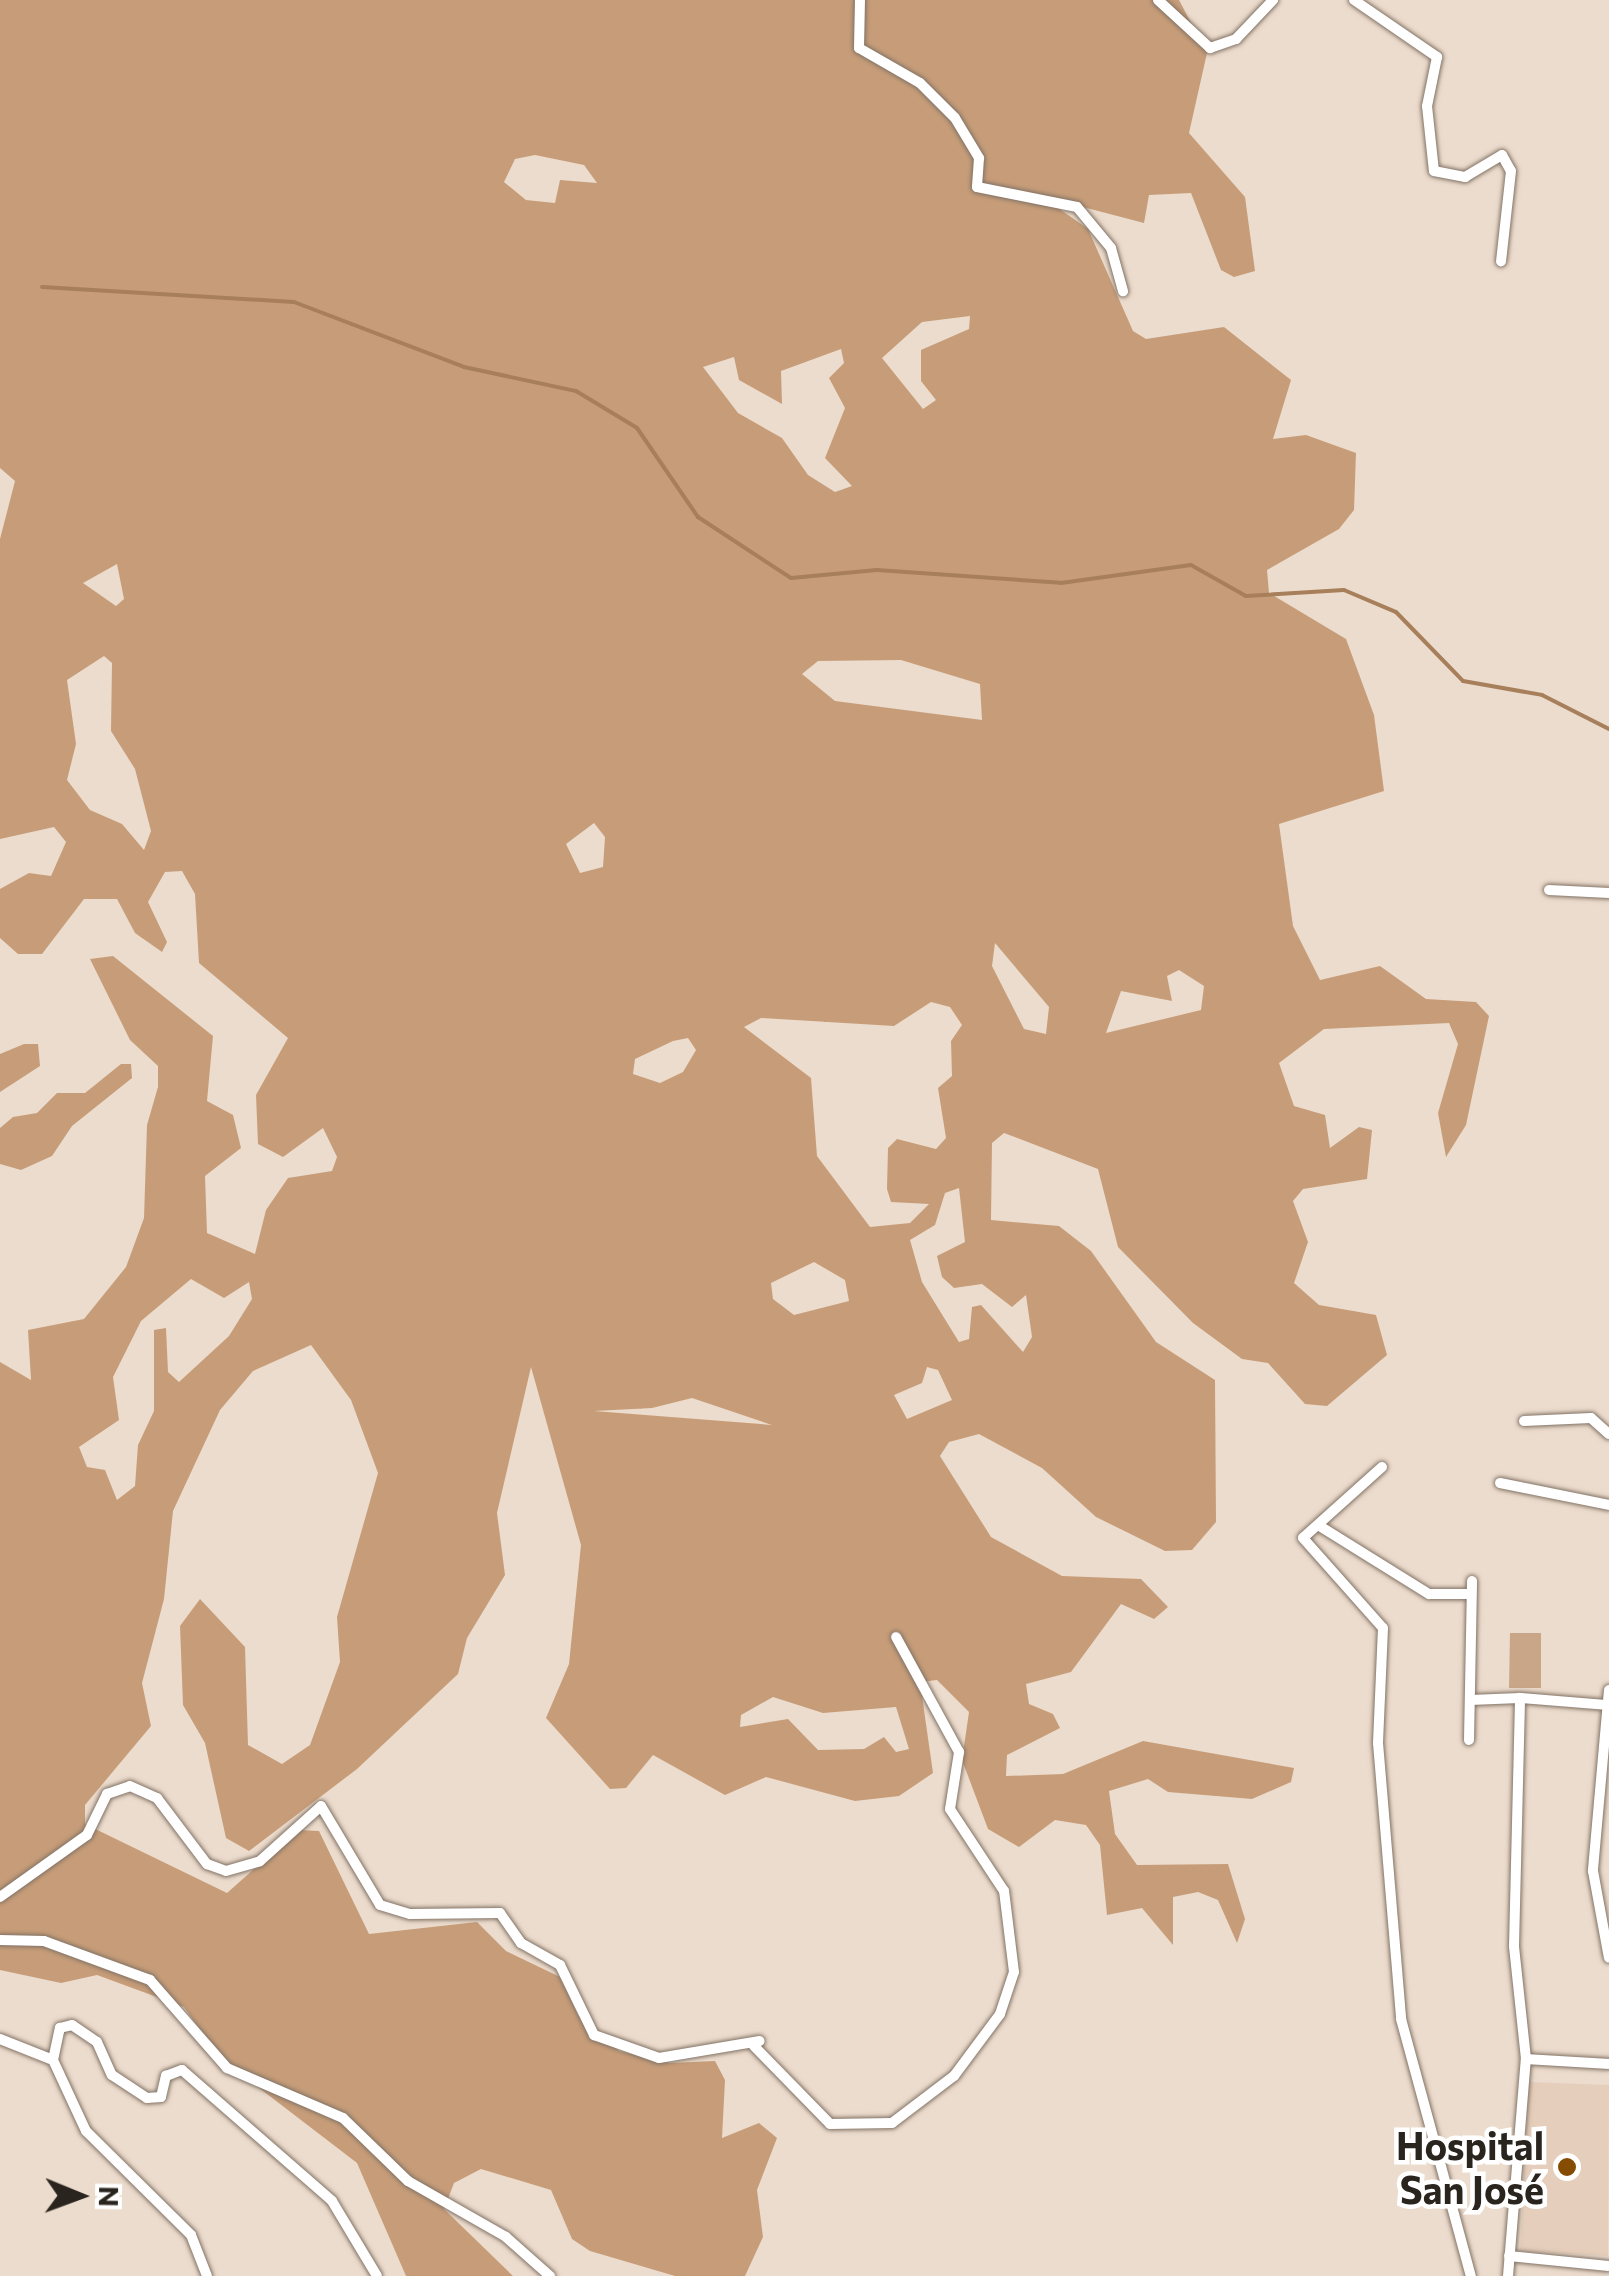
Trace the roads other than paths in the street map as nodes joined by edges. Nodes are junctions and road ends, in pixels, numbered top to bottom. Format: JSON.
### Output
{"nodes":[{"id":1,"x":860,"y":0,"type":"edge"},
{"id":2,"x":1158,"y":0,"type":"edge"},
{"id":3,"x":1272,"y":0,"type":"edge"},
{"id":4,"x":1354,"y":0,"type":"edge"},
{"id":5,"x":1500,"y":261,"type":"dead end"},
{"id":6,"x":1123,"y":291,"type":"dead end"},
{"id":7,"x":1548,"y":890,"type":"dead end"},
{"id":8,"x":1609,"y":893,"type":"edge"},
{"id":9,"x":1524,"y":1421,"type":"dead end"},
{"id":10,"x":1609,"y":1434,"type":"edge"},
{"id":11,"x":1382,"y":1468,"type":"dead end"},
{"id":12,"x":1500,"y":1483,"type":"dead end"},
{"id":13,"x":1609,"y":1505,"type":"edge"},
{"id":14,"x":1318,"y":1525,"type":"junction"},
{"id":15,"x":896,"y":1637,"type":"dead end"},
{"id":16,"x":1609,"y":1690,"type":"edge"},
{"id":17,"x":1520,"y":1698,"type":"junction"},
{"id":18,"x":1470,"y":1700,"type":"junction"},
{"id":19,"x":1607,"y":1705,"type":"edge"},
{"id":20,"x":1469,"y":1740,"type":"dead end"},
{"id":21,"x":0,"y":1897,"type":"edge"},
{"id":22,"x":0,"y":1940,"type":"edge"},
{"id":23,"x":1609,"y":1958,"type":"edge"},
{"id":24,"x":0,"y":2039,"type":"edge"},
{"id":25,"x":1526,"y":2059,"type":"junction"},
{"id":26,"x":52,"y":2060,"type":"junction"},
{"id":27,"x":1609,"y":2064,"type":"edge"},
{"id":28,"x":1509,"y":2256,"type":"junction"},
{"id":29,"x":1609,"y":2267,"type":"edge"},
{"id":30,"x":207,"y":2276,"type":"edge"},
{"id":31,"x":377,"y":2276,"type":"edge"},
{"id":32,"x":550,"y":2276,"type":"edge"},
{"id":33,"x":1470,"y":2276,"type":"edge"},
{"id":34,"x":1508,"y":2276,"type":"edge"},
{"id":35,"x":1606,"y":2276,"type":"edge"}],
"edges":[{"from":1,"to":6,"type":"street"},
{"from":2,"to":3,"type":"street"},
{"from":4,"to":5,"type":"street"},
{"from":7,"to":8,"type":"street"},
{"from":9,"to":10,"type":"street"},
{"from":11,"to":14,"type":"street"},
{"from":12,"to":13,"type":"street"},
{"from":14,"to":18,"type":"street"},
{"from":14,"to":33,"type":"street"},
{"from":15,"to":21,"type":"street"},
{"from":16,"to":19,"type":"street"},
{"from":17,"to":18,"type":"street"},
{"from":17,"to":19,"type":"street"},
{"from":17,"to":25,"type":"street"},
{"from":18,"to":20,"type":"street"},
{"from":19,"to":23,"type":"street"},
{"from":22,"to":32,"type":"street"},
{"from":24,"to":26,"type":"street"},
{"from":25,"to":27,"type":"street"},
{"from":25,"to":28,"type":"street"},
{"from":26,"to":30,"type":"street"},
{"from":26,"to":31,"type":"street"},
{"from":28,"to":29,"type":"street"},
{"from":28,"to":34,"type":"street"},
{"from":29,"to":35,"type":"street"}]}
